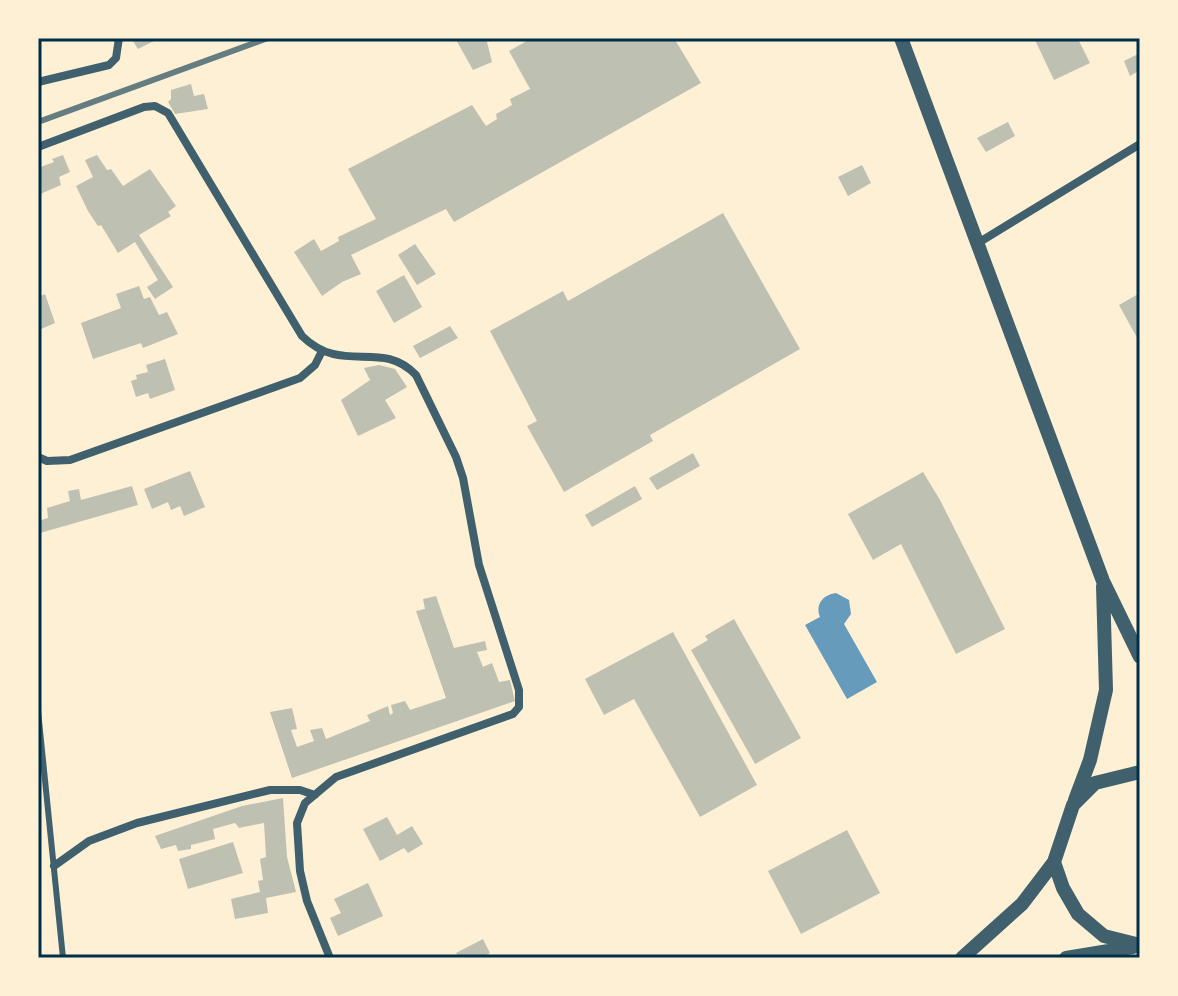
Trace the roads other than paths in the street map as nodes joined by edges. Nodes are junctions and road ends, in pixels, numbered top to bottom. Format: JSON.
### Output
{"nodes":[{"id":1,"x":119,"y":38,"type":"edge"},
{"id":2,"x":901,"y":38,"type":"edge"},
{"id":3,"x":38,"y":82,"type":"edge"},
{"id":4,"x":1140,"y":144,"type":"edge"},
{"id":5,"x":38,"y":147,"type":"edge"},
{"id":6,"x":978,"y":243,"type":"junction"},
{"id":7,"x":322,"y":351,"type":"junction"},
{"id":8,"x":38,"y":457,"type":"edge"},
{"id":9,"x":1103,"y":581,"type":"junction"},
{"id":10,"x":1140,"y":657,"type":"edge"},
{"id":11,"x":38,"y":711,"type":"edge"},
{"id":12,"x":1140,"y":772,"type":"edge"},
{"id":13,"x":315,"y":795,"type":"junction"},
{"id":14,"x":1073,"y":805,"type":"junction"},
{"id":15,"x":1054,"y":862,"type":"junction"},
{"id":16,"x":54,"y":866,"type":"junction"},
{"id":17,"x":1140,"y":945,"type":"edge"},
{"id":18,"x":63,"y":958,"type":"edge"},
{"id":19,"x":330,"y":958,"type":"edge"},
{"id":20,"x":962,"y":958,"type":"edge"},
{"id":21,"x":1066,"y":958,"type":"edge"}],
"edges":[{"from":1,"to":3,"type":"street"},
{"from":2,"to":6,"type":"street"},
{"from":4,"to":6,"type":"street"},
{"from":5,"to":7,"type":"street"},
{"from":6,"to":9,"type":"street"},
{"from":7,"to":8,"type":"street"},
{"from":7,"to":13,"type":"street"},
{"from":9,"to":10,"type":"street"},
{"from":9,"to":14,"type":"street"},
{"from":11,"to":16,"type":"lane"},
{"from":12,"to":14,"type":"street"},
{"from":13,"to":16,"type":"street"},
{"from":13,"to":19,"type":"street"},
{"from":14,"to":15,"type":"street"},
{"from":15,"to":17,"type":"street"},
{"from":15,"to":20,"type":"street"},
{"from":16,"to":18,"type":"lane"},
{"from":17,"to":21,"type":"street"}]}
